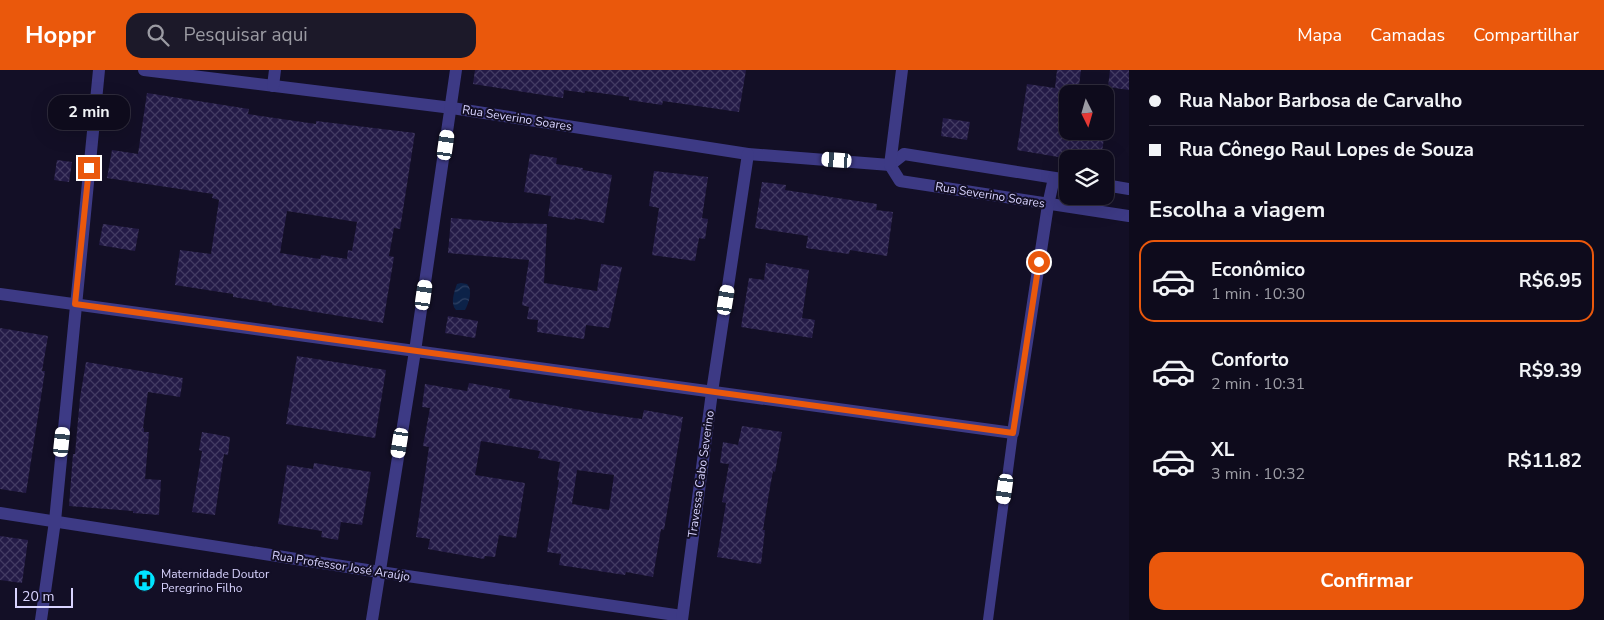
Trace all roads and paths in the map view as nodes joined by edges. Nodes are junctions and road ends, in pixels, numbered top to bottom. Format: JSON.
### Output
{"nodes":[{"id":1,"x":99,"y":70,"type":"edge"},
{"id":2,"x":144,"y":70,"type":"edge"},
{"id":3,"x":275,"y":70,"type":"edge"},
{"id":4,"x":456,"y":70,"type":"edge"},
{"id":5,"x":902,"y":70,"type":"edge"},
{"id":6,"x":272,"y":86,"type":"junction"},
{"id":7,"x":452,"y":108,"type":"junction"},
{"id":8,"x":748,"y":154,"type":"junction"},
{"id":9,"x":890,"y":165,"type":"junction"},
{"id":10,"x":1054,"y":178,"type":"junction"},
{"id":11,"x":1059,"y":179,"type":"edge"},
{"id":12,"x":1114,"y":186,"type":"edge"},
{"id":13,"x":1129,"y":189,"type":"edge"},
{"id":14,"x":1048,"y":205,"type":"junction"},
{"id":15,"x":1129,"y":216,"type":"edge"},
{"id":16,"x":0,"y":294,"type":"edge"},
{"id":17,"x":75,"y":304,"type":"junction"},
{"id":18,"x":415,"y":351,"type":"junction"},
{"id":19,"x":712,"y":392,"type":"junction"},
{"id":20,"x":1013,"y":433,"type":"junction"},
{"id":21,"x":0,"y":513,"type":"edge"},
{"id":22,"x":55,"y":521,"type":"junction"},
{"id":23,"x":380,"y":572,"type":"junction"},
{"id":24,"x":682,"y":618,"type":"edge"},
{"id":25,"x":40,"y":620,"type":"edge"},
{"id":26,"x":372,"y":620,"type":"edge"},
{"id":27,"x":988,"y":620,"type":"edge"}],
"edges":[{"from":1,"to":17,"type":"street"},
{"from":2,"to":6,"type":"street","name":"Rua Severino Soares"},
{"from":3,"to":6,"type":"street"},
{"from":4,"to":7,"type":"street"},
{"from":5,"to":9,"type":"street"},
{"from":6,"to":7,"type":"street","name":"Rua Severino Soares"},
{"from":7,"to":8,"type":"street","name":"Rua Severino Soares"},
{"from":7,"to":18,"type":"street"},
{"from":8,"to":9,"type":"street","name":"Rua Severino Soares"},
{"from":8,"to":19,"type":"street","name":"Travessa Cabo Severino"},
{"from":9,"to":10,"type":"street","name":"Rua Severino Soares"},
{"from":9,"to":14,"type":"street","name":"Rua Severino Soares"},
{"from":10,"to":11,"type":"street","name":"Rua Severino Soares"},
{"from":10,"to":14,"type":"street"},
{"from":12,"to":13,"type":"street"},
{"from":14,"to":15,"type":"street","name":"Rua Severino Soares"},
{"from":14,"to":20,"type":"street"},
{"from":16,"to":17,"type":"street"},
{"from":17,"to":18,"type":"street"},
{"from":17,"to":22,"type":"street"},
{"from":18,"to":19,"type":"street"},
{"from":18,"to":23,"type":"street"},
{"from":19,"to":20,"type":"street"},
{"from":19,"to":24,"type":"street","name":"Travessa Cabo Severino"},
{"from":20,"to":27,"type":"lane"},
{"from":21,"to":22,"type":"street","name":"Rua Professor José Araújo"},
{"from":22,"to":23,"type":"street","name":"Rua Professor José Araújo"},
{"from":22,"to":25,"type":"street"},
{"from":23,"to":24,"type":"street","name":"Rua Professor José Araújo"},
{"from":23,"to":26,"type":"street"}]}
